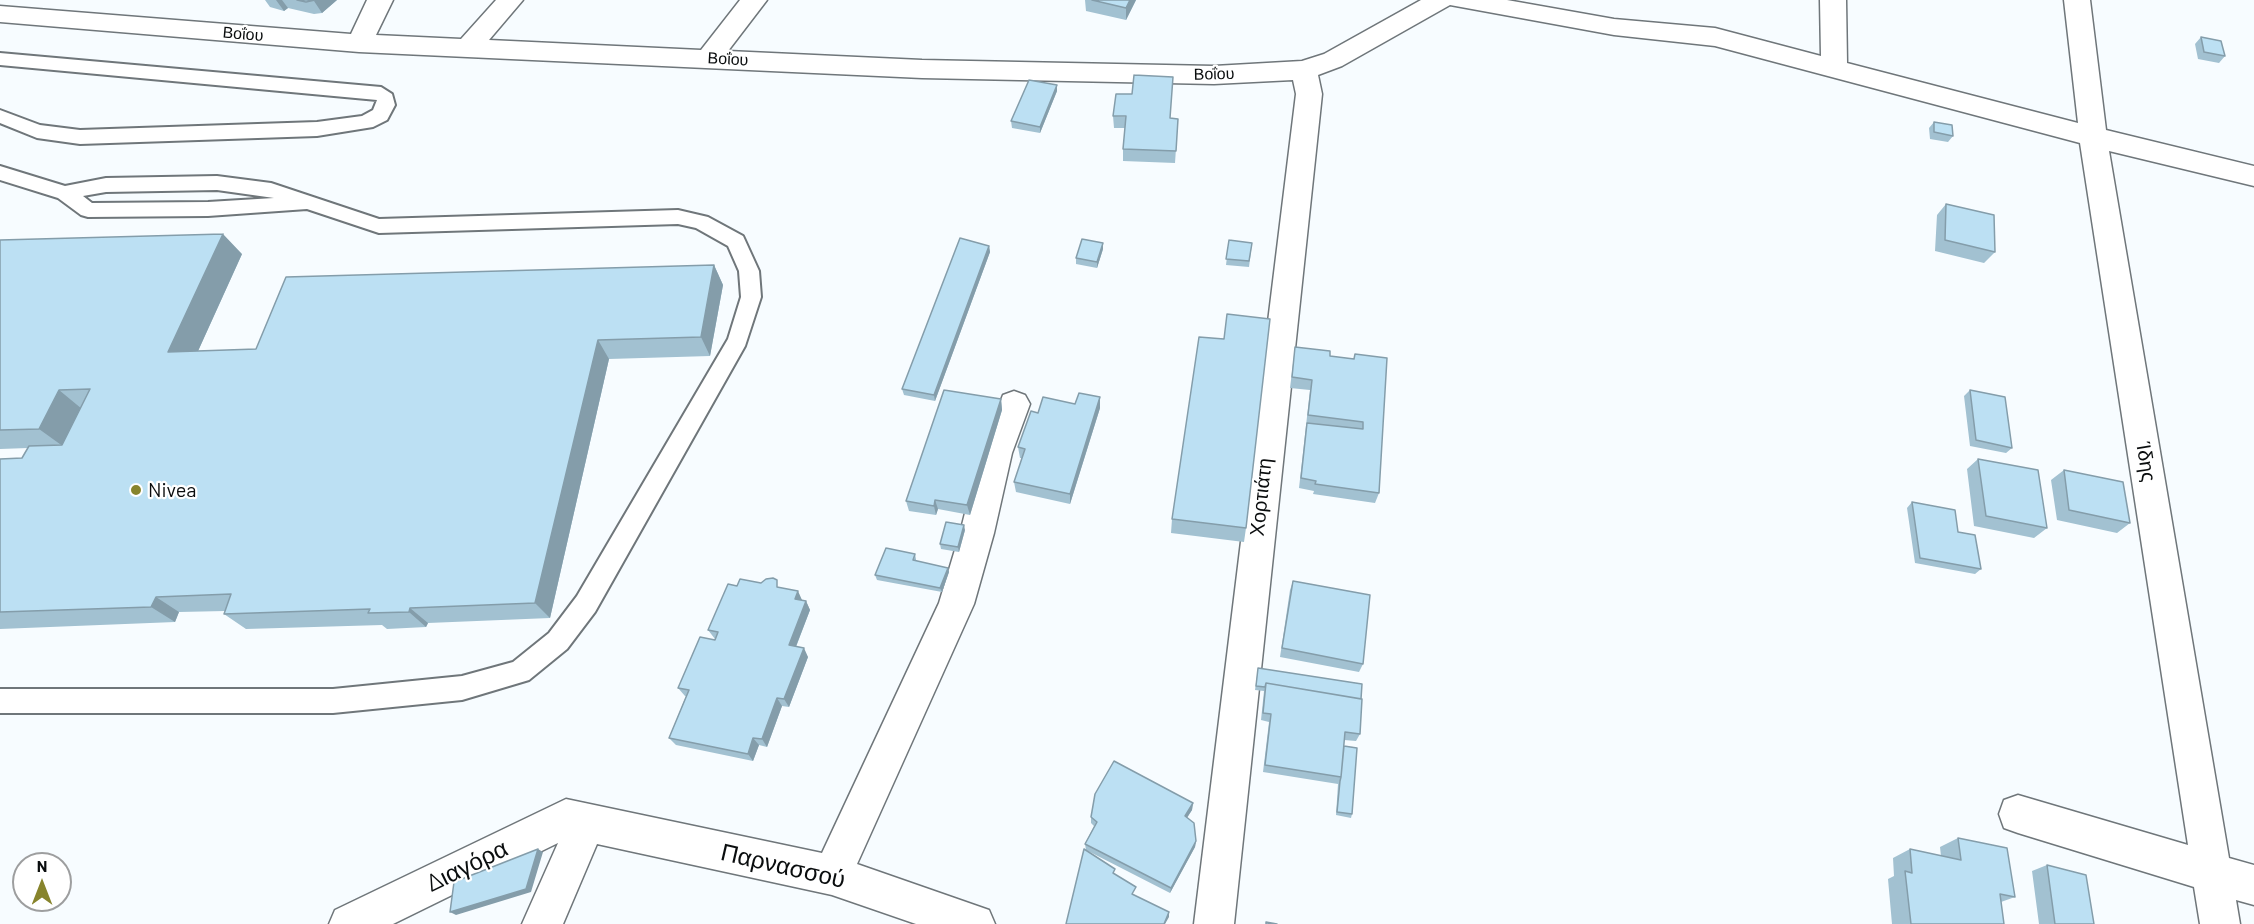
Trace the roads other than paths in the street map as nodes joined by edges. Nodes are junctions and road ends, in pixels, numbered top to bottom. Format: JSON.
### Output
{"nodes":[{"id":1,"x":381,"y":0,"type":"edge"},
{"id":2,"x":510,"y":0,"type":"edge"},
{"id":3,"x":754,"y":0,"type":"edge"},
{"id":4,"x":1440,"y":0,"type":"edge"},
{"id":5,"x":1459,"y":0,"type":"edge"},
{"id":6,"x":1833,"y":0,"type":"edge"},
{"id":7,"x":2077,"y":0,"type":"edge"},
{"id":8,"x":5,"y":9,"type":"edge"},
{"id":9,"x":359,"y":43,"type":"junction"},
{"id":10,"x":469,"y":47,"type":"junction"},
{"id":11,"x":709,"y":58,"type":"junction"},
{"id":12,"x":0,"y":59,"type":"edge"},
{"id":13,"x":1834,"y":69,"type":"junction"},
{"id":14,"x":1304,"y":70,"type":"junction"},
{"id":15,"x":0,"y":116,"type":"edge"},
{"id":16,"x":2093,"y":137,"type":"junction"},
{"id":17,"x":0,"y":173,"type":"edge"},
{"id":18,"x":2254,"y":176,"type":"edge"},
{"id":19,"x":1014,"y":404,"type":"dead end"},
{"id":20,"x":0,"y":701,"type":"edge"},
{"id":21,"x":2018,"y":814,"type":"dead end"},
{"id":22,"x":587,"y":822,"type":"junction"},
{"id":23,"x":2212,"y":871,"type":"junction"},
{"id":24,"x":832,"y":875,"type":"junction"},
{"id":25,"x":2254,"y":885,"type":"edge"},
{"id":26,"x":349,"y":924,"type":"edge"},
{"id":27,"x":542,"y":924,"type":"edge"},
{"id":28,"x":975,"y":924,"type":"edge"},
{"id":29,"x":1214,"y":924,"type":"edge"},
{"id":30,"x":2220,"y":924,"type":"edge"}],
"edges":[{"from":1,"to":9,"type":"street"},
{"from":2,"to":10,"type":"street"},
{"from":3,"to":11,"type":"street"},
{"from":4,"to":14,"type":"street","name":"Βοΐου"},
{"from":5,"to":13,"type":"street"},
{"from":6,"to":13,"type":"street"},
{"from":7,"to":16,"type":"street","name":"Ίδης"},
{"from":8,"to":9,"type":"street","name":"Βοΐου"},
{"from":9,"to":10,"type":"street","name":"Βοΐου"},
{"from":10,"to":11,"type":"street","name":"Βοΐου"},
{"from":11,"to":14,"type":"street","name":"Βοΐου"},
{"from":12,"to":15,"type":"lane"},
{"from":13,"to":16,"type":"street"},
{"from":14,"to":29,"type":"street","name":"Χορτιάτη"},
{"from":16,"to":18,"type":"street"},
{"from":16,"to":23,"type":"street","name":"Ίδης"},
{"from":17,"to":20,"type":"lane"},
{"from":19,"to":24,"type":"street"},
{"from":21,"to":23,"type":"street"},
{"from":22,"to":24,"type":"street","name":"Παρνασσού"},
{"from":22,"to":26,"type":"street","name":"Διαγόρα"},
{"from":22,"to":27,"type":"street"},
{"from":23,"to":25,"type":"street"},
{"from":23,"to":30,"type":"street","name":"Ίδης"},
{"from":24,"to":28,"type":"street","name":"Παρνασσού"}]}
